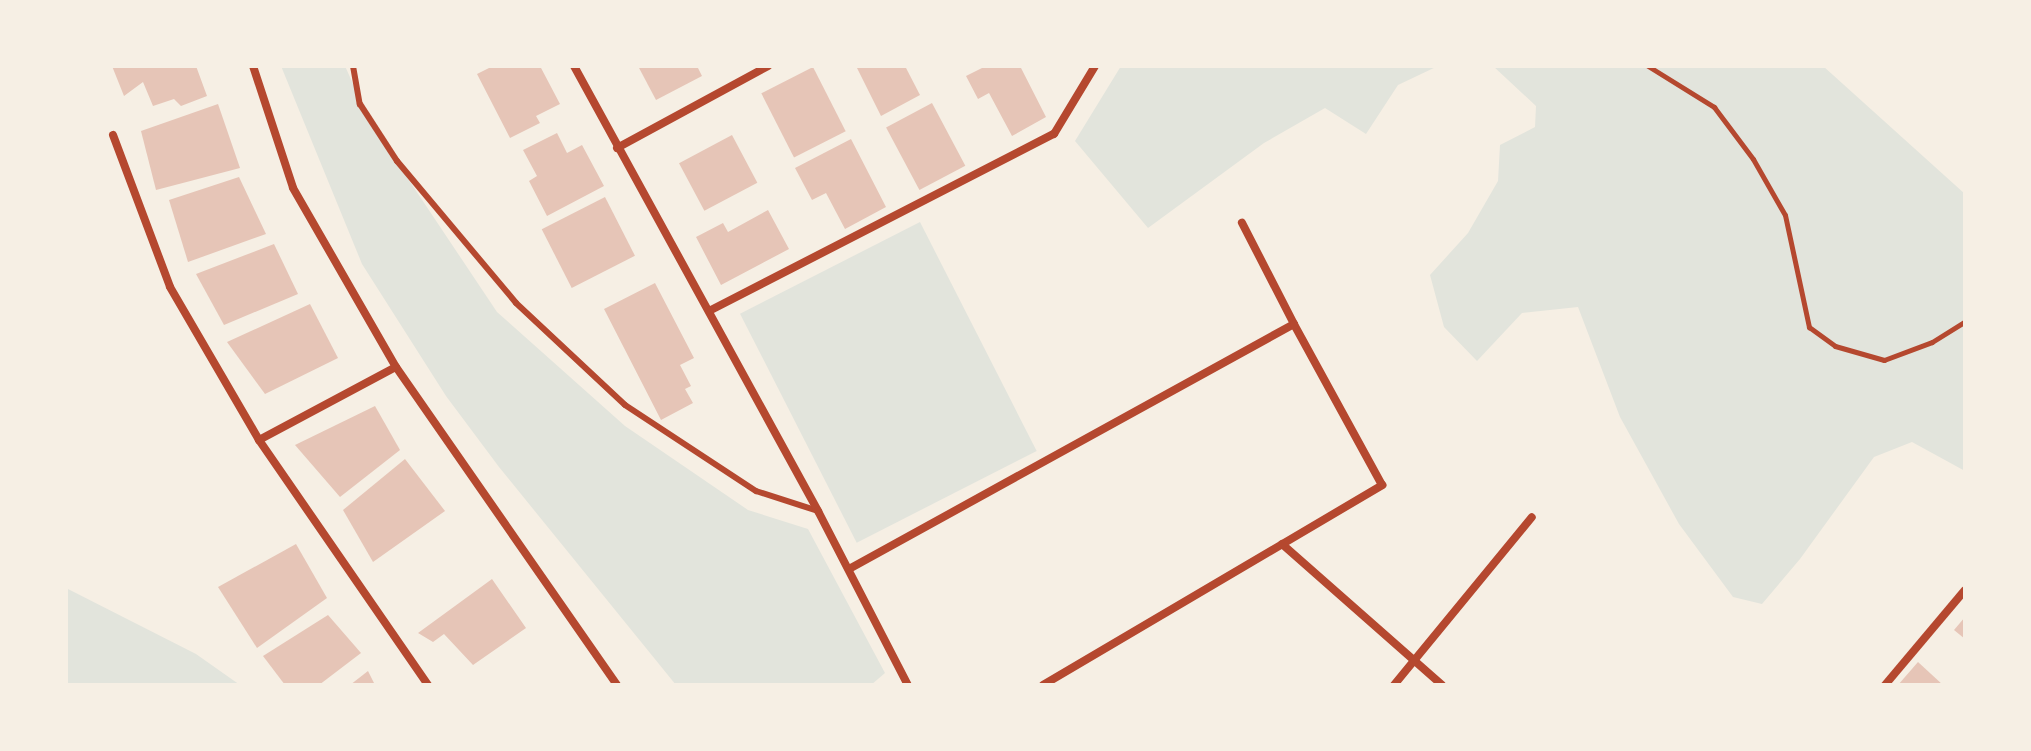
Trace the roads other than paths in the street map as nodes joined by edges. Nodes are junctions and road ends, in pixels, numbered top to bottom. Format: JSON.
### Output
{"nodes":[{"id":1,"x":253,"y":66,"type":"edge"},
{"id":2,"x":353,"y":66,"type":"edge"},
{"id":3,"x":574,"y":66,"type":"edge"},
{"id":4,"x":768,"y":66,"type":"edge"},
{"id":5,"x":1095,"y":66,"type":"edge"},
{"id":6,"x":113,"y":135,"type":"dead end"},
{"id":7,"x":617,"y":148,"type":"junction"},
{"id":8,"x":1242,"y":223,"type":"dead end"},
{"id":9,"x":709,"y":311,"type":"junction"},
{"id":10,"x":1294,"y":324,"type":"junction"},
{"id":11,"x":396,"y":367,"type":"junction"},
{"id":12,"x":259,"y":440,"type":"junction"},
{"id":13,"x":818,"y":511,"type":"junction"},
{"id":14,"x":1532,"y":517,"type":"dead end"},
{"id":15,"x":1282,"y":544,"type":"junction"},
{"id":16,"x":849,"y":569,"type":"junction"},
{"id":17,"x":1965,"y":590,"type":"edge"},
{"id":18,"x":1414,"y":661,"type":"junction"},
{"id":19,"x":428,"y":685,"type":"edge"},
{"id":20,"x":617,"y":685,"type":"edge"},
{"id":21,"x":908,"y":685,"type":"edge"},
{"id":22,"x":1043,"y":685,"type":"edge"},
{"id":23,"x":1394,"y":685,"type":"edge"},
{"id":24,"x":1442,"y":685,"type":"edge"},
{"id":25,"x":1885,"y":685,"type":"edge"}],
"edges":[{"from":1,"to":11,"type":"street"},
{"from":2,"to":13,"type":"lane"},
{"from":3,"to":7,"type":"street"},
{"from":4,"to":7,"type":"street"},
{"from":5,"to":9,"type":"street"},
{"from":6,"to":12,"type":"street"},
{"from":7,"to":9,"type":"street"},
{"from":8,"to":10,"type":"street"},
{"from":9,"to":13,"type":"street"},
{"from":10,"to":15,"type":"street"},
{"from":10,"to":16,"type":"street"},
{"from":11,"to":12,"type":"street"},
{"from":11,"to":20,"type":"street"},
{"from":12,"to":19,"type":"street"},
{"from":13,"to":16,"type":"street"},
{"from":14,"to":18,"type":"street"},
{"from":15,"to":18,"type":"street"},
{"from":15,"to":22,"type":"street"},
{"from":16,"to":21,"type":"street"},
{"from":17,"to":25,"type":"street"},
{"from":18,"to":23,"type":"street"},
{"from":18,"to":24,"type":"street"}]}
